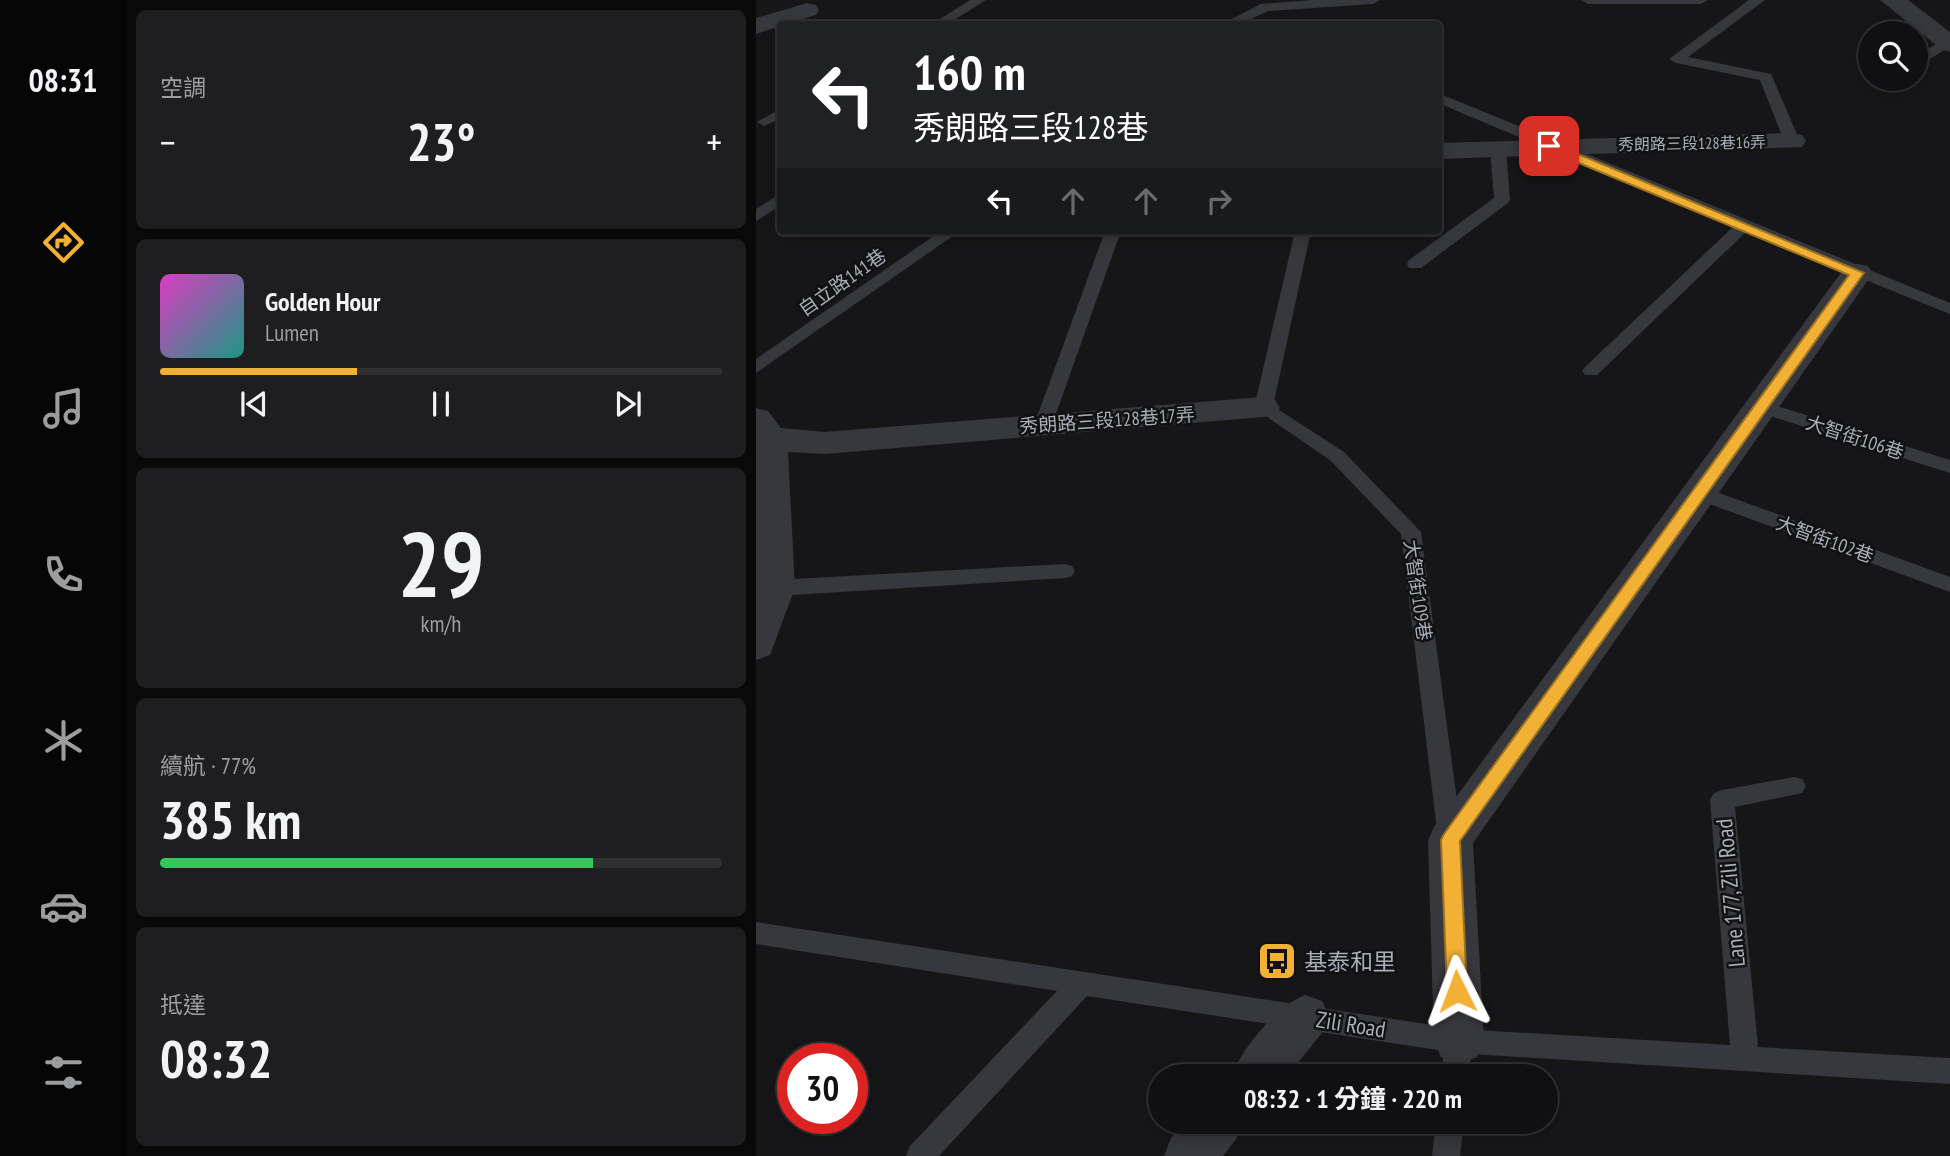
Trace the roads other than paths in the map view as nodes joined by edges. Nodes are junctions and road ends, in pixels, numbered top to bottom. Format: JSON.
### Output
{"nodes":[{"id":1,"x":979,"y":0,"type":"edge"},
{"id":2,"x":1373,"y":0,"type":"edge"},
{"id":3,"x":1588,"y":0,"type":"edge"},
{"id":4,"x":1701,"y":0,"type":"edge"},
{"id":5,"x":1758,"y":0,"type":"edge"},
{"id":6,"x":1892,"y":0,"type":"edge"},
{"id":7,"x":1265,"y":3,"type":"edge"},
{"id":8,"x":808,"y":12,"type":"edge"},
{"id":9,"x":944,"y":21,"type":"edge"},
{"id":10,"x":1234,"y":21,"type":"edge"},
{"id":11,"x":1274,"y":21,"type":"edge"},
{"id":12,"x":756,"y":26,"type":"edge"},
{"id":13,"x":1949,"y":43,"type":"edge"},
{"id":14,"x":1928,"y":56,"type":"edge"},
{"id":15,"x":1442,"y":99,"type":"edge"},
{"id":16,"x":777,"y":115,"type":"edge"},
{"id":17,"x":764,"y":122,"type":"dead end"},
{"id":18,"x":1792,"y":141,"type":"joint"},
{"id":19,"x":1549,"y":146,"type":"junction"},
{"id":20,"x":1497,"y":149,"type":"junction"},
{"id":21,"x":1442,"y":151,"type":"edge"},
{"id":22,"x":777,"y":201,"type":"edge"},
{"id":23,"x":756,"y":216,"type":"edge"},
{"id":24,"x":1743,"y":226,"type":"junction"},
{"id":25,"x":946,"y":235,"type":"edge"},
{"id":26,"x":1112,"y":235,"type":"edge"},
{"id":27,"x":1302,"y":235,"type":"edge"},
{"id":28,"x":1415,"y":264,"type":"dead end"},
{"id":29,"x":1857,"y":273,"type":"junction"},
{"id":30,"x":1950,"y":309,"type":"edge"},
{"id":31,"x":756,"y":368,"type":"edge"},
{"id":32,"x":1591,"y":372,"type":"dead end"},
{"id":33,"x":1761,"y":407,"type":"junction"},
{"id":34,"x":1263,"y":408,"type":"junction"},
{"id":35,"x":1043,"y":425,"type":"junction"},
{"id":36,"x":763,"y":429,"type":"edge"},
{"id":37,"x":1950,"y":467,"type":"edge"},
{"id":38,"x":1700,"y":492,"type":"junction"},
{"id":39,"x":1065,"y":571,"type":"dead end"},
{"id":40,"x":1950,"y":585,"type":"edge"},
{"id":41,"x":776,"y":588,"type":"junction"},
{"id":42,"x":756,"y":645,"type":"edge"},
{"id":43,"x":1794,"y":786,"type":"dead end"},
{"id":44,"x":1450,"y":840,"type":"junction"},
{"id":45,"x":756,"y":933,"type":"edge"},
{"id":46,"x":1082,"y":983,"type":"junction"},
{"id":47,"x":1305,"y":1017,"type":"junction"},
{"id":48,"x":1745,"y":1058,"type":"junction"},
{"id":49,"x":1457,"y":1059,"type":"edge"},
{"id":50,"x":1266,"y":1064,"type":"edge"},
{"id":51,"x":1950,"y":1071,"type":"edge"},
{"id":52,"x":1208,"y":1134,"type":"edge"},
{"id":53,"x":1449,"y":1134,"type":"edge"},
{"id":54,"x":920,"y":1156,"type":"edge"},
{"id":55,"x":1190,"y":1156,"type":"edge"},
{"id":56,"x":1446,"y":1156,"type":"edge"}],
"edges":[{"from":1,"to":9,"type":"lane"},
{"from":2,"to":7,"type":"lane"},
{"from":3,"to":4,"type":"lane"},
{"from":5,"to":18,"type":"lane"},
{"from":6,"to":13,"type":"street"},
{"from":7,"to":10,"type":"lane"},
{"from":7,"to":11,"type":"lane"},
{"from":8,"to":12,"type":"street"},
{"from":13,"to":14,"type":"lane"},
{"from":15,"to":19,"type":"lane"},
{"from":16,"to":17,"type":"lane"},
{"from":18,"to":19,"type":"street","name":"秀朗路三段128巷16弄"},
{"from":19,"to":20,"type":"street","name":"秀朗路三段128巷16弄"},
{"from":19,"to":24,"type":"lane"},
{"from":20,"to":21,"type":"street","name":"秀朗路三段128巷16弄"},
{"from":20,"to":28,"type":"lane"},
{"from":22,"to":23,"type":"lane"},
{"from":24,"to":29,"type":"lane"},
{"from":24,"to":32,"type":"lane"},
{"from":25,"to":31,"type":"lane","name":"自立路141巷"},
{"from":26,"to":35,"type":"lane"},
{"from":27,"to":34,"type":"lane"},
{"from":29,"to":30,"type":"lane"},
{"from":29,"to":33,"type":"street"},
{"from":33,"to":37,"type":"lane","name":"大智街106巷"},
{"from":33,"to":38,"type":"street"},
{"from":34,"to":35,"type":"street","name":"秀朗路三段128巷17弄"},
{"from":34,"to":44,"type":"lane","name":"大智街109巷"},
{"from":35,"to":36,"type":"street","name":"秀朗路三段128巷17弄"},
{"from":36,"to":41,"type":"street"},
{"from":38,"to":40,"type":"lane","name":"大智街102巷"},
{"from":38,"to":44,"type":"street"},
{"from":39,"to":41,"type":"lane"},
{"from":41,"to":42,"type":"street"},
{"from":43,"to":48,"type":"lane","name":"Lane 177, Zili Road"},
{"from":44,"to":49,"type":"street"},
{"from":45,"to":46,"type":"lane","name":"Zili Road"},
{"from":46,"to":47,"type":"lane","name":"Zili Road"},
{"from":46,"to":54,"type":"lane"},
{"from":47,"to":49,"type":"lane","name":"Zili Road"},
{"from":47,"to":50,"type":"street"},
{"from":48,"to":49,"type":"lane","name":"Zili Road"},
{"from":48,"to":51,"type":"lane","name":"Zili Road"},
{"from":52,"to":55,"type":"street"},
{"from":53,"to":56,"type":"lane"}]}
